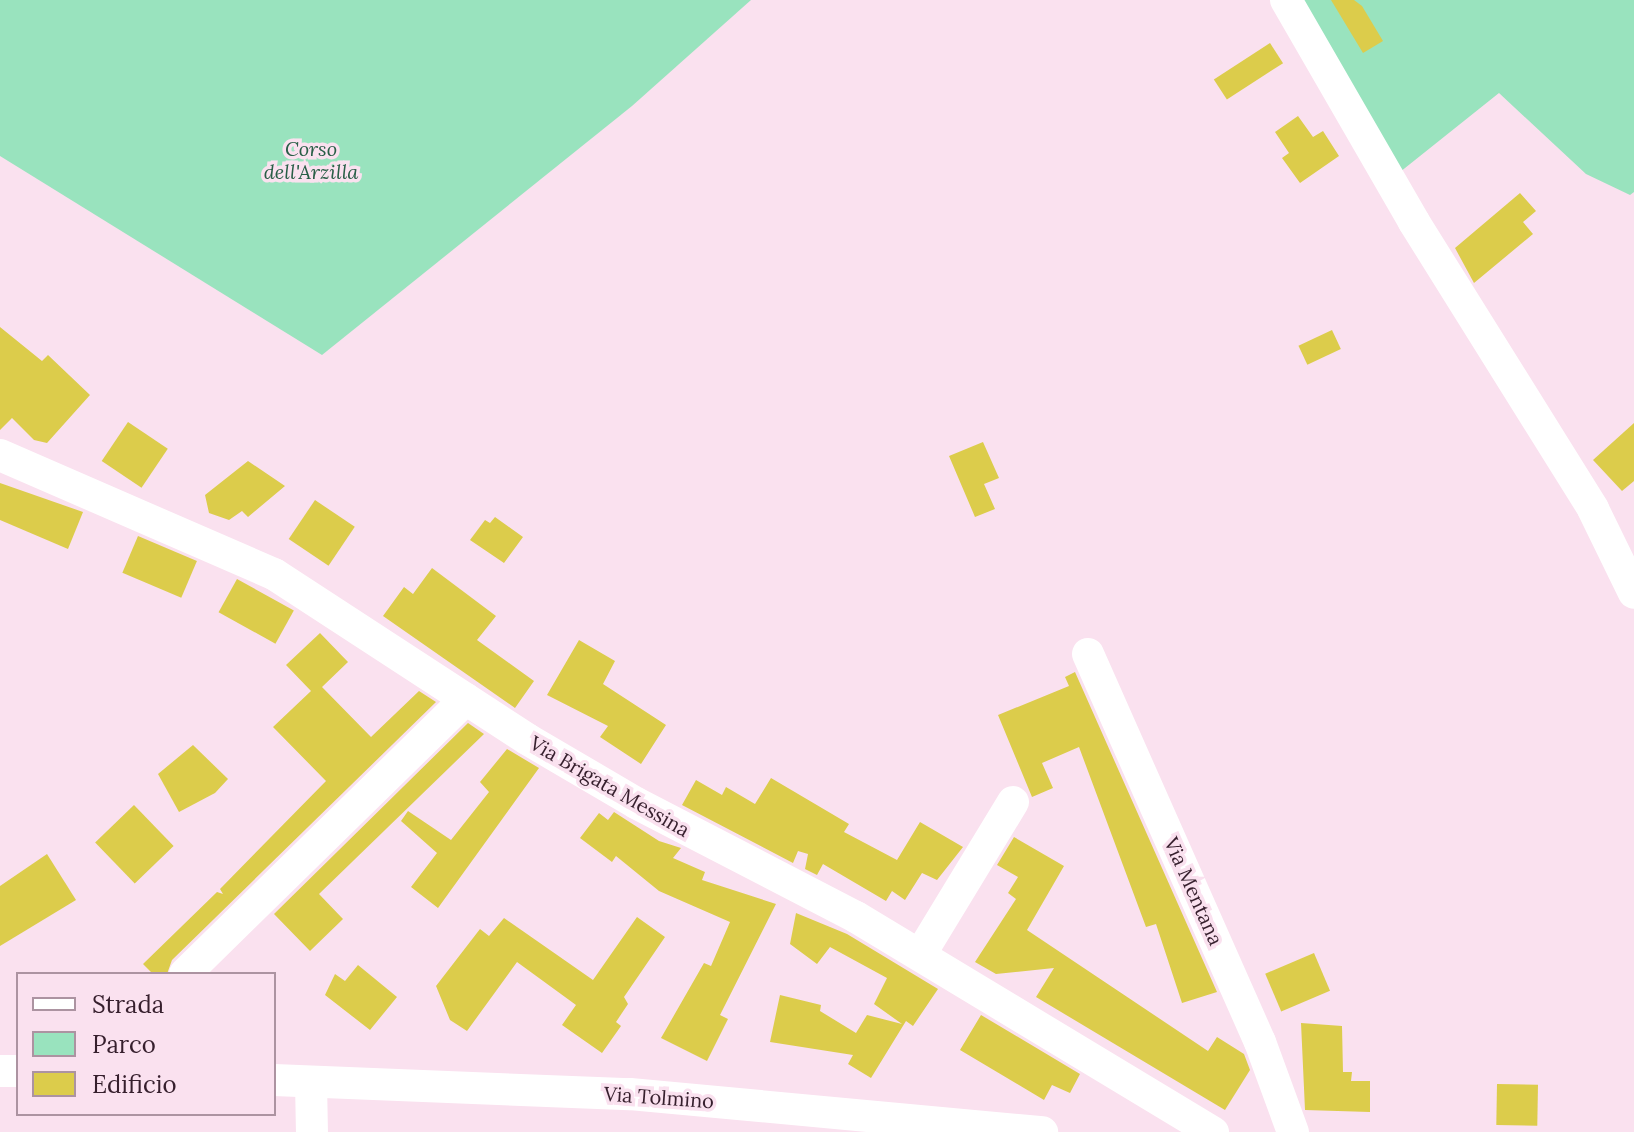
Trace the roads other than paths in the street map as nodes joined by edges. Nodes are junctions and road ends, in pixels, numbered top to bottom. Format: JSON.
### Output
{"nodes":[{"id":1,"x":1286,"y":0,"type":"edge"},
{"id":2,"x":0,"y":455,"type":"edge"},
{"id":3,"x":1634,"y":593,"type":"edge"},
{"id":4,"x":1088,"y":654,"type":"dead end"},
{"id":5,"x":466,"y":699,"type":"junction"},
{"id":6,"x":1013,"y":802,"type":"dead end"},
{"id":7,"x":920,"y":955,"type":"junction"},
{"id":8,"x":187,"y":972,"type":"edge"},
{"id":9,"x":276,"y":1080,"type":"edge"},
{"id":10,"x":311,"y":1082,"type":"junction"},
{"id":11,"x":940,"y":1127,"type":"edge"},
{"id":12,"x":312,"y":1132,"type":"edge"},
{"id":13,"x":1042,"y":1132,"type":"edge"},
{"id":14,"x":1213,"y":1132,"type":"edge"},
{"id":15,"x":1293,"y":1132,"type":"edge"}],
"edges":[{"from":1,"to":3,"type":"street"},
{"from":2,"to":5,"type":"street","name":"Via Brigata Messina"},
{"from":4,"to":15,"type":"street","name":"Via Mentana"},
{"from":5,"to":7,"type":"street","name":"Via Brigata Messina"},
{"from":5,"to":8,"type":"street"},
{"from":6,"to":7,"type":"street"},
{"from":7,"to":14,"type":"street","name":"Via Brigata Messina"},
{"from":9,"to":10,"type":"street","name":"Via Tolmino"},
{"from":10,"to":11,"type":"street","name":"Via Tolmino"},
{"from":10,"to":12,"type":"street"},
{"from":11,"to":13,"type":"street","name":"Via Tolmino"}]}
